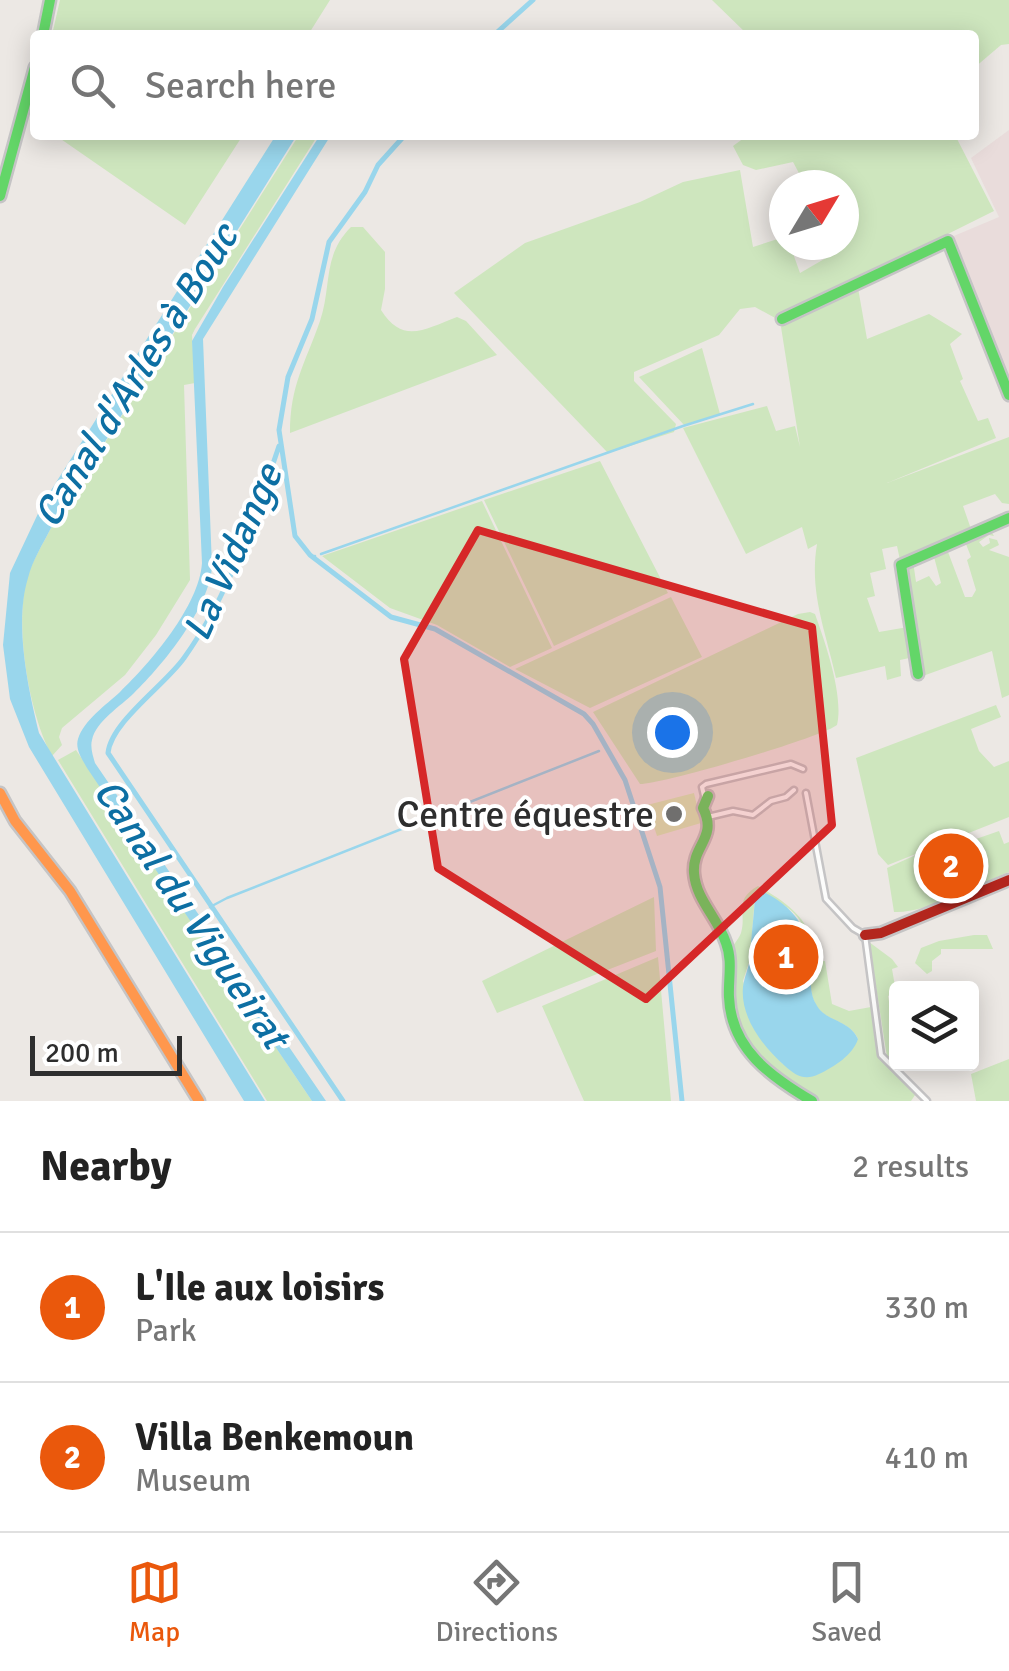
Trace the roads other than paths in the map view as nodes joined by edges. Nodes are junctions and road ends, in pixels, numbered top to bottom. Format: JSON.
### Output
{"nodes":[{"id":1,"x":50,"y":0,"type":"edge"},
{"id":2,"x":45,"y":30,"type":"edge"},
{"id":3,"x":30,"y":85,"type":"edge"},
{"id":4,"x":0,"y":196,"type":"edge"},
{"id":5,"x":782,"y":319,"type":"dead end"},
{"id":6,"x":1009,"y":395,"type":"edge"},
{"id":7,"x":1009,"y":518,"type":"edge"},
{"id":8,"x":918,"y":674,"type":"dead end"},
{"id":9,"x":803,"y":769,"type":"dead end"},
{"id":10,"x":794,"y":790,"type":"dead end"},
{"id":11,"x":0,"y":793,"type":"edge"},
{"id":12,"x":806,"y":793,"type":"dead end"},
{"id":13,"x":706,"y":798,"type":"joint"},
{"id":14,"x":708,"y":817,"type":"junction"},
{"id":15,"x":1009,"y":880,"type":"edge"},
{"id":16,"x":865,"y":935,"type":"junction"},
{"id":17,"x":199,"y":1101,"type":"edge"},
{"id":18,"x":812,"y":1101,"type":"edge"},
{"id":19,"x":926,"y":1101,"type":"edge"}],
"edges":[{"from":1,"to":2,"type":"street"},
{"from":3,"to":4,"type":"street"},
{"from":5,"to":6,"type":"street"},
{"from":7,"to":8,"type":"street"},
{"from":9,"to":13,"type":"street"},
{"from":10,"to":14,"type":"street"},
{"from":11,"to":17,"type":"street"},
{"from":12,"to":16,"type":"street"},
{"from":13,"to":14,"type":"street"},
{"from":14,"to":18,"type":"street"},
{"from":15,"to":16,"type":"street"},
{"from":16,"to":19,"type":"street"}]}
